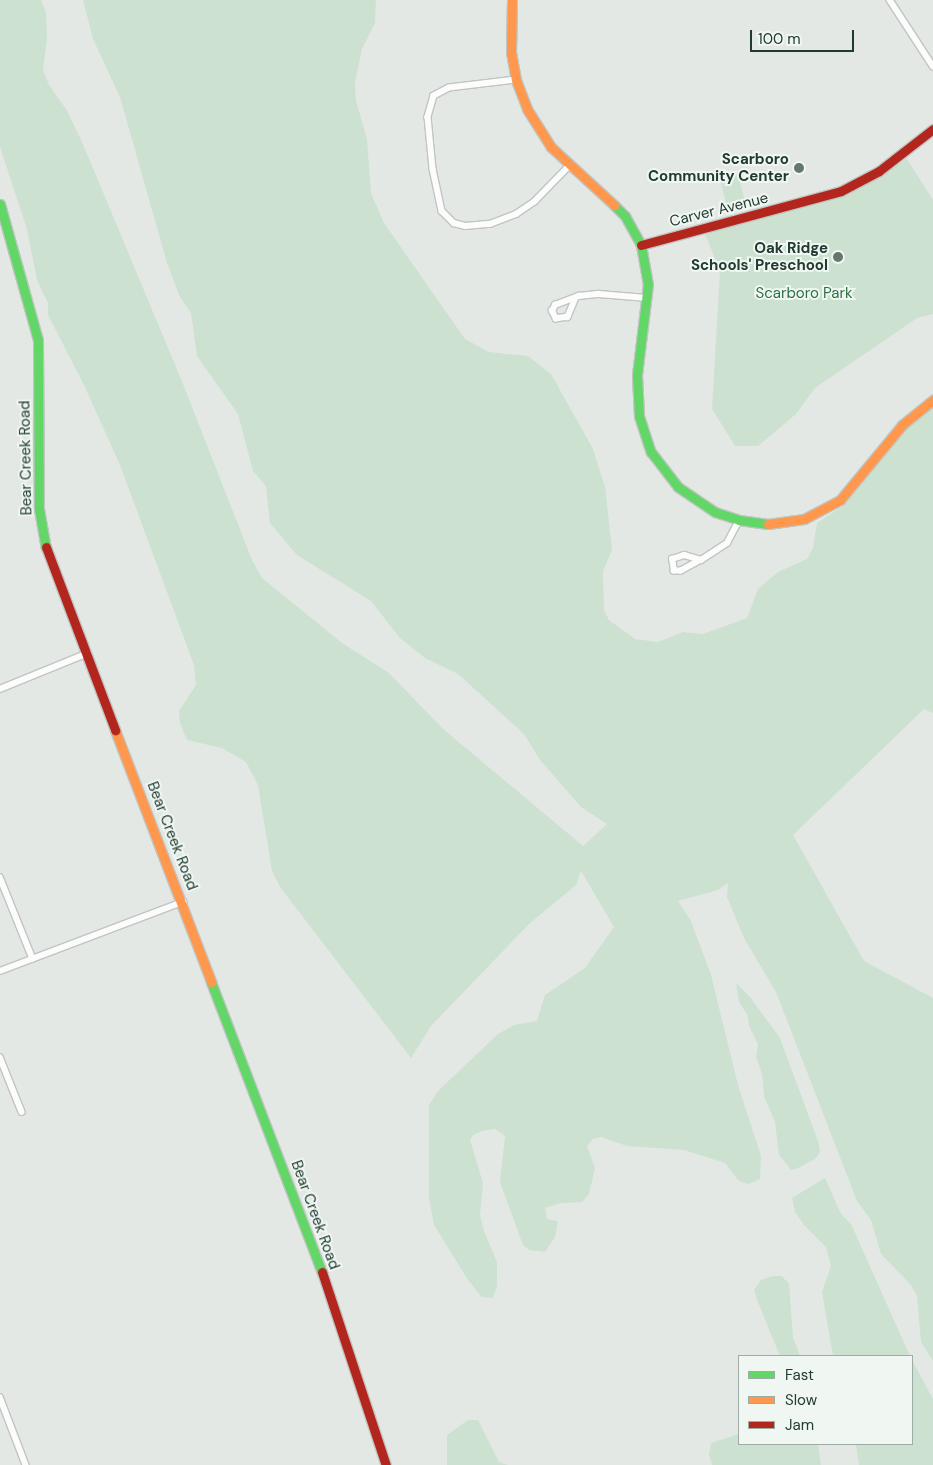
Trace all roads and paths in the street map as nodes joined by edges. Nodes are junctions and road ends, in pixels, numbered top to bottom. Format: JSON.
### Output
{"nodes":[{"id":1,"x":512,"y":0,"type":"edge"},
{"id":2,"x":890,"y":0,"type":"edge"},
{"id":3,"x":933,"y":66,"type":"edge"},
{"id":4,"x":516,"y":80,"type":"junction"},
{"id":5,"x":933,"y":129,"type":"edge"},
{"id":6,"x":569,"y":166,"type":"junction"},
{"id":7,"x":0,"y":204,"type":"edge"},
{"id":8,"x":641,"y":245,"type":"junction"},
{"id":9,"x":576,"y":298,"type":"junction"},
{"id":10,"x":648,"y":298,"type":"junction"},
{"id":11,"x":933,"y":400,"type":"edge"},
{"id":12,"x":739,"y":520,"type":"junction"},
{"id":13,"x":701,"y":560,"type":"junction"},
{"id":14,"x":88,"y":654,"type":"junction"},
{"id":15,"x":0,"y":689,"type":"edge"},
{"id":16,"x":0,"y":877,"type":"edge"},
{"id":17,"x":183,"y":902,"type":"junction"},
{"id":18,"x":32,"y":959,"type":"junction"},
{"id":19,"x":0,"y":971,"type":"edge"},
{"id":20,"x":0,"y":1057,"type":"edge"},
{"id":21,"x":22,"y":1112,"type":"dead end"},
{"id":22,"x":0,"y":1397,"type":"edge"},
{"id":23,"x":26,"y":1465,"type":"edge"},
{"id":24,"x":386,"y":1465,"type":"edge"}],
"edges":[{"from":1,"to":4,"type":"street"},
{"from":2,"to":3,"type":"street"},
{"from":4,"to":6,"type":"street"},
{"from":4,"to":6,"type":"street"},
{"from":5,"to":8,"type":"street","name":"Carver Avenue"},
{"from":6,"to":8,"type":"street"},
{"from":7,"to":14,"type":"street","name":"Bear Creek Road"},
{"from":8,"to":10,"type":"street"},
{"from":9,"to":9,"type":"street"},
{"from":9,"to":10,"type":"street"},
{"from":10,"to":12,"type":"street"},
{"from":11,"to":12,"type":"street"},
{"from":12,"to":13,"type":"street"},
{"from":13,"to":13,"type":"street"},
{"from":14,"to":15,"type":"street"},
{"from":14,"to":17,"type":"street","name":"Bear Creek Road"},
{"from":16,"to":18,"type":"street"},
{"from":17,"to":18,"type":"street"},
{"from":17,"to":24,"type":"street","name":"Bear Creek Road"},
{"from":18,"to":19,"type":"street"},
{"from":20,"to":21,"type":"street"},
{"from":22,"to":23,"type":"street"}]}
